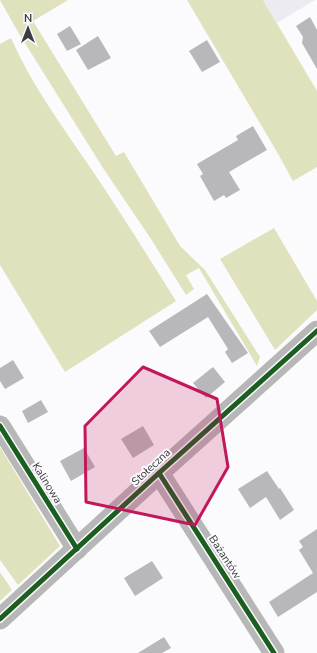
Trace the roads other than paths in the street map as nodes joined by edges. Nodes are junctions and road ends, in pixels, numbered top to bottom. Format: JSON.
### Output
{"nodes":[{"id":1,"x":317,"y":331,"type":"edge"},
{"id":2,"x":0,"y":426,"type":"edge"},
{"id":3,"x":159,"y":473,"type":"junction"},
{"id":4,"x":77,"y":549,"type":"junction"},
{"id":5,"x":0,"y":619,"type":"edge"},
{"id":6,"x":274,"y":653,"type":"edge"}],
"edges":[{"from":1,"to":3,"type":"street","name":"Stołeczna"},
{"from":2,"to":4,"type":"street","name":"Kalinowa"},
{"from":3,"to":4,"type":"street","name":"Stołeczna"},
{"from":3,"to":6,"type":"street","name":"Bażantów"},
{"from":4,"to":5,"type":"street","name":"Stołeczna"}]}
